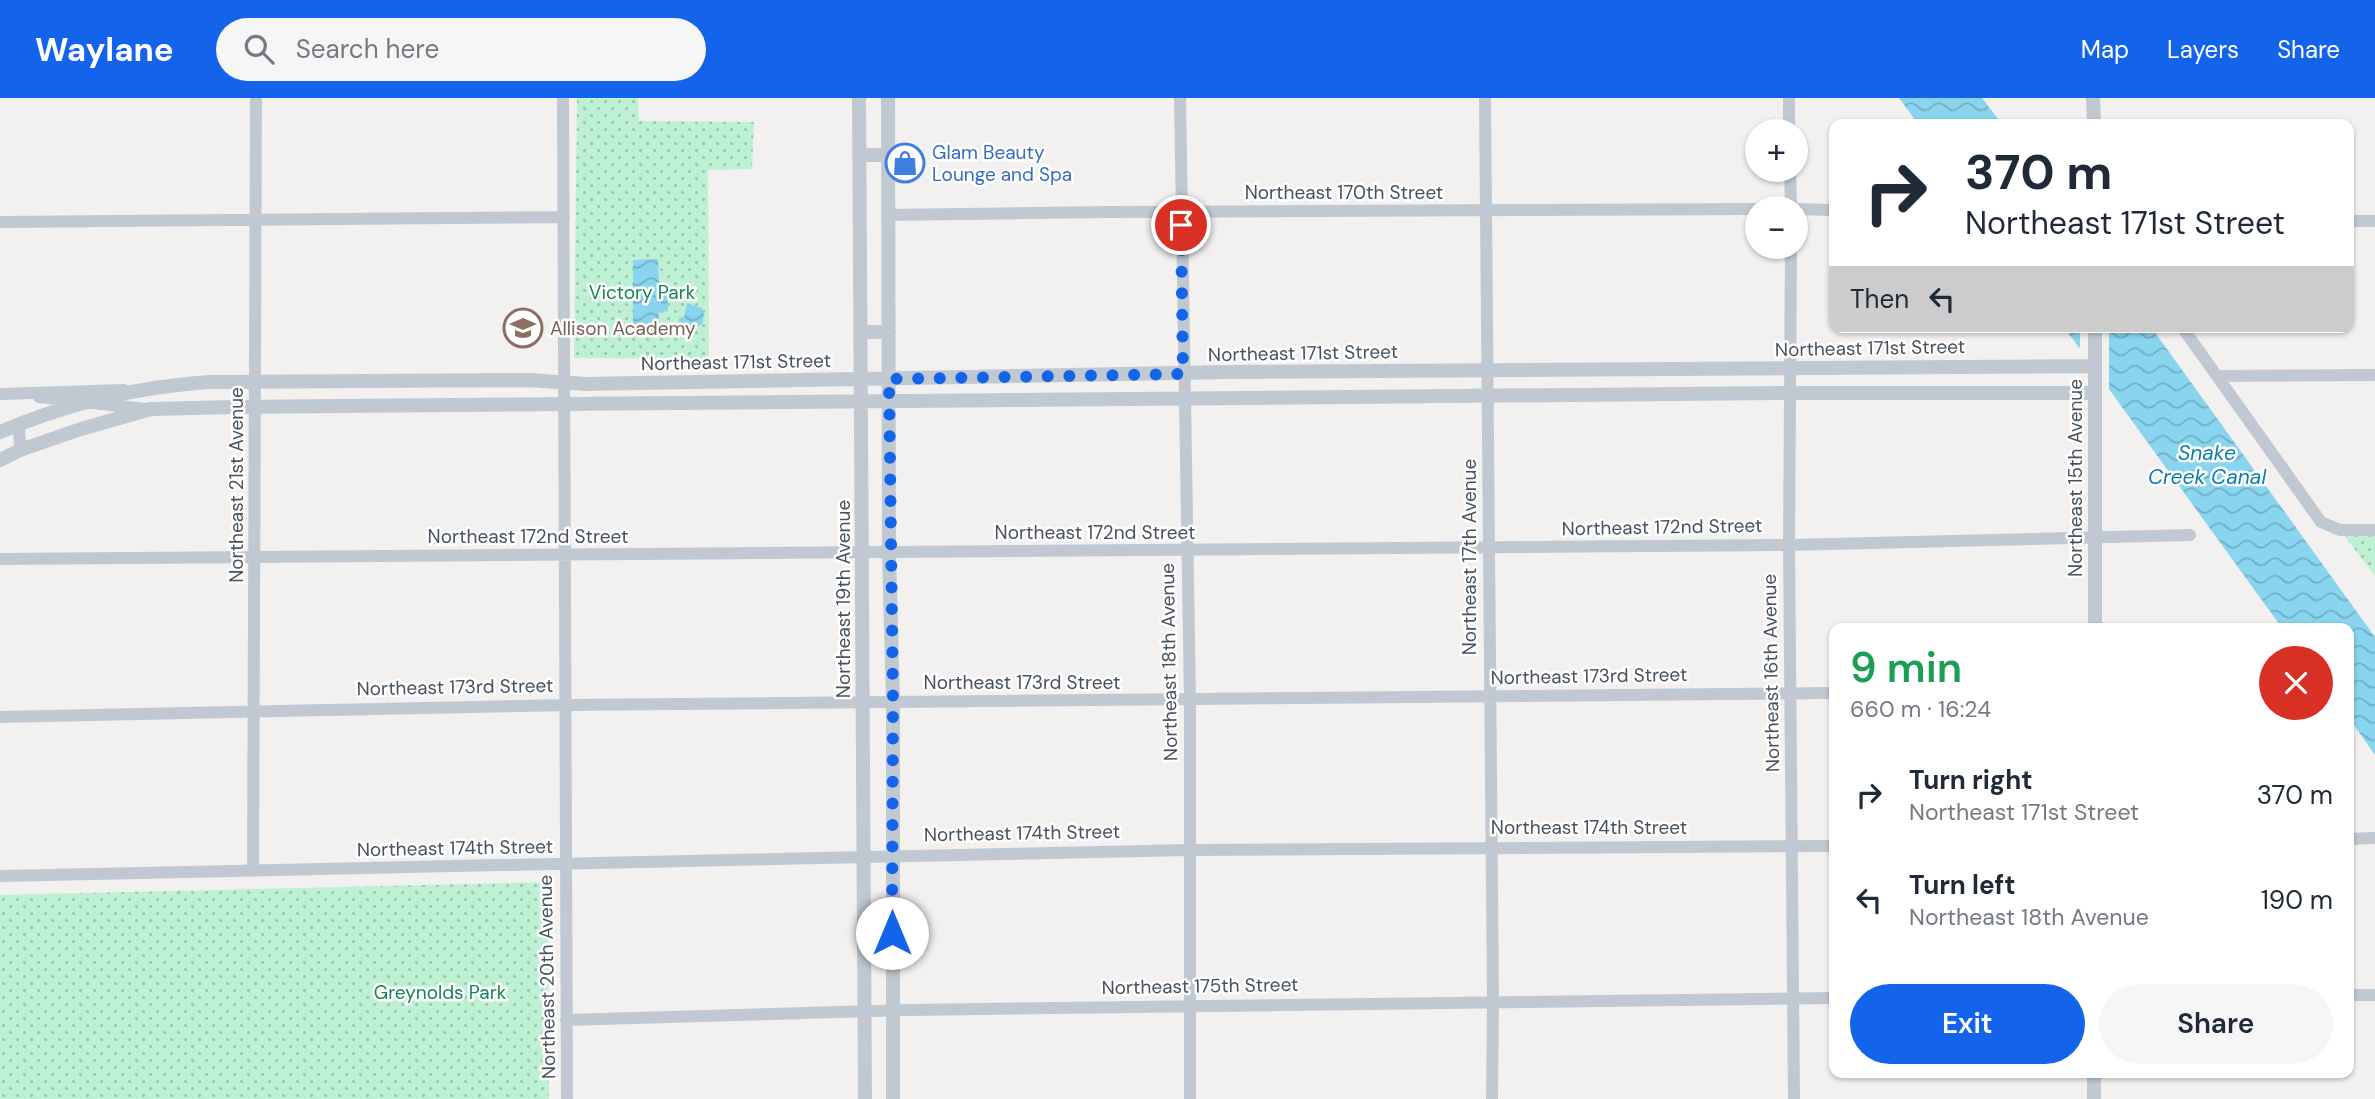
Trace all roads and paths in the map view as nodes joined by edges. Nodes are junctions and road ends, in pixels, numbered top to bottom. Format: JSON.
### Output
{"nodes":[{"id":1,"x":256,"y":98,"type":"edge"},
{"id":2,"x":563,"y":98,"type":"edge"},
{"id":3,"x":859,"y":98,"type":"edge"},
{"id":4,"x":888,"y":98,"type":"edge"},
{"id":5,"x":1181,"y":98,"type":"edge"},
{"id":6,"x":1485,"y":98,"type":"edge"},
{"id":7,"x":1789,"y":98,"type":"edge"},
{"id":8,"x":2093,"y":98,"type":"edge"},
{"id":9,"x":1789,"y":119,"type":"edge"},
{"id":10,"x":2094,"y":119,"type":"edge"},
{"id":11,"x":859,"y":155,"type":"junction"},
{"id":12,"x":889,"y":155,"type":"junction"},
{"id":13,"x":1745,"y":209,"type":"edge"},
{"id":14,"x":1808,"y":209,"type":"edge"},
{"id":15,"x":1829,"y":210,"type":"edge"},
{"id":16,"x":1181,"y":211,"type":"junction"},
{"id":17,"x":1485,"y":211,"type":"junction"},
{"id":18,"x":889,"y":215,"type":"junction"},
{"id":19,"x":564,"y":217,"type":"junction"},
{"id":20,"x":256,"y":220,"type":"junction"},
{"id":21,"x":2354,"y":221,"type":"edge"},
{"id":22,"x":2375,"y":221,"type":"edge"},
{"id":23,"x":0,"y":222,"type":"edge"},
{"id":24,"x":1791,"y":259,"type":"edge"},
{"id":25,"x":861,"y":332,"type":"junction"},
{"id":26,"x":889,"y":332,"type":"junction"},
{"id":27,"x":2094,"y":333,"type":"edge"},
{"id":28,"x":2187,"y":333,"type":"edge"},
{"id":29,"x":2054,"y":366,"type":"junction"},
{"id":30,"x":1789,"y":368,"type":"junction"},
{"id":31,"x":1488,"y":369,"type":"junction"},
{"id":32,"x":2091,"y":369,"type":"junction"},
{"id":33,"x":1109,"y":374,"type":"junction"},
{"id":34,"x":1183,"y":374,"type":"junction"},
{"id":35,"x":2375,"y":375,"type":"edge"},
{"id":36,"x":2219,"y":376,"type":"junction"},
{"id":37,"x":989,"y":378,"type":"junction"},
{"id":38,"x":889,"y":379,"type":"junction"},
{"id":39,"x":861,"y":380,"type":"junction"},
{"id":40,"x":254,"y":382,"type":"junction"},
{"id":41,"x":564,"y":382,"type":"junction"},
{"id":42,"x":135,"y":390,"type":"junction"},
{"id":43,"x":2055,"y":392,"type":"junction"},
{"id":44,"x":1789,"y":393,"type":"junction"},
{"id":45,"x":2094,"y":393,"type":"junction"},
{"id":46,"x":0,"y":394,"type":"edge"},
{"id":47,"x":18,"y":394,"type":"junction"},
{"id":48,"x":1488,"y":397,"type":"junction"},
{"id":49,"x":1110,"y":399,"type":"junction"},
{"id":50,"x":1184,"y":399,"type":"junction"},
{"id":51,"x":990,"y":400,"type":"junction"},
{"id":52,"x":83,"y":402,"type":"junction"},
{"id":53,"x":861,"y":402,"type":"junction"},
{"id":54,"x":889,"y":402,"type":"junction"},
{"id":55,"x":564,"y":404,"type":"junction"},
{"id":56,"x":255,"y":407,"type":"junction"},
{"id":57,"x":151,"y":410,"type":"junction"},
{"id":58,"x":19,"y":424,"type":"junction"},
{"id":59,"x":0,"y":432,"type":"edge"},
{"id":60,"x":20,"y":450,"type":"junction"},
{"id":61,"x":0,"y":460,"type":"edge"},
{"id":62,"x":2375,"y":530,"type":"edge"},
{"id":63,"x":2190,"y":535,"type":"dead end"},
{"id":64,"x":2094,"y":537,"type":"junction"},
{"id":65,"x":1789,"y":545,"type":"junction"},
{"id":66,"x":1489,"y":548,"type":"junction"},
{"id":67,"x":1186,"y":551,"type":"junction"},
{"id":68,"x":862,"y":552,"type":"junction"},
{"id":69,"x":890,"y":552,"type":"junction"},
{"id":70,"x":566,"y":555,"type":"junction"},
{"id":71,"x":256,"y":557,"type":"junction"},
{"id":72,"x":0,"y":559,"type":"edge"},
{"id":73,"x":2095,"y":623,"type":"edge"},
{"id":74,"x":1829,"y":693,"type":"edge"},
{"id":75,"x":1791,"y":694,"type":"junction"},
{"id":76,"x":1489,"y":697,"type":"junction"},
{"id":77,"x":1190,"y":699,"type":"junction"},
{"id":78,"x":862,"y":702,"type":"junction"},
{"id":79,"x":893,"y":702,"type":"junction"},
{"id":80,"x":566,"y":705,"type":"junction"},
{"id":81,"x":254,"y":710,"type":"junction"},
{"id":82,"x":0,"y":717,"type":"edge"},
{"id":83,"x":2375,"y":838,"type":"edge"},
{"id":84,"x":2354,"y":839,"type":"edge"},
{"id":85,"x":1490,"y":846,"type":"junction"},
{"id":86,"x":1829,"y":846,"type":"edge"},
{"id":87,"x":1793,"y":847,"type":"junction"},
{"id":88,"x":1190,"y":850,"type":"junction"},
{"id":89,"x":892,"y":855,"type":"junction"},
{"id":90,"x":863,"y":856,"type":"junction"},
{"id":91,"x":565,"y":865,"type":"junction"},
{"id":92,"x":253,"y":871,"type":"junction"},
{"id":93,"x":0,"y":876,"type":"edge"},
{"id":94,"x":2354,"y":995,"type":"edge"},
{"id":95,"x":2375,"y":995,"type":"edge"},
{"id":96,"x":1795,"y":998,"type":"junction"},
{"id":97,"x":1829,"y":998,"type":"edge"},
{"id":98,"x":1493,"y":1001,"type":"junction"},
{"id":99,"x":1191,"y":1006,"type":"junction"},
{"id":100,"x":893,"y":1011,"type":"junction"},
{"id":101,"x":864,"y":1012,"type":"junction"},
{"id":102,"x":566,"y":1020,"type":"junction"},
{"id":103,"x":2094,"y":1078,"type":"edge"},
{"id":104,"x":567,"y":1099,"type":"edge"},
{"id":105,"x":865,"y":1099,"type":"edge"},
{"id":106,"x":893,"y":1099,"type":"edge"},
{"id":107,"x":1190,"y":1099,"type":"edge"},
{"id":108,"x":1492,"y":1099,"type":"edge"},
{"id":109,"x":1794,"y":1099,"type":"edge"},
{"id":110,"x":2094,"y":1099,"type":"edge"}],
"edges":[{"from":1,"to":20,"type":"street","name":"Northeast 21st Avenue"},
{"from":2,"to":19,"type":"street","name":"Northeast 20th Avenue"},
{"from":3,"to":11,"type":"street","name":"Northeast 19th Avenue"},
{"from":4,"to":12,"type":"street"},
{"from":5,"to":16,"type":"street","name":"Northeast 18th Avenue"},
{"from":6,"to":17,"type":"street","name":"Northeast 17th Avenue"},
{"from":7,"to":9,"type":"street"},
{"from":8,"to":10,"type":"street"},
{"from":11,"to":12,"type":"street"},
{"from":11,"to":25,"type":"street","name":"Northeast 19th Avenue"},
{"from":12,"to":18,"type":"street"},
{"from":13,"to":17,"type":"street","name":"Northeast 170th Street"},
{"from":14,"to":15,"type":"street"},
{"from":16,"to":17,"type":"street","name":"Northeast 170th Street"},
{"from":16,"to":18,"type":"street","name":"Northeast 170th Street"},
{"from":16,"to":34,"type":"street","name":"Northeast 18th Avenue"},
{"from":17,"to":31,"type":"street","name":"Northeast 17th Avenue"},
{"from":18,"to":26,"type":"street"},
{"from":19,"to":20,"type":"street"},
{"from":19,"to":41,"type":"street","name":"Northeast 20th Avenue"},
{"from":20,"to":23,"type":"street"},
{"from":20,"to":40,"type":"street","name":"Northeast 21st Avenue"},
{"from":21,"to":22,"type":"street"},
{"from":24,"to":30,"type":"street","name":"Northeast 16th Avenue"},
{"from":25,"to":26,"type":"street"},
{"from":25,"to":39,"type":"street","name":"Northeast 19th Avenue"},
{"from":26,"to":38,"type":"street"},
{"from":27,"to":32,"type":"street","name":"Northeast 15th Avenue"},
{"from":28,"to":36,"type":"street"},
{"from":29,"to":30,"type":"street","name":"Northeast 171st Street"},
{"from":29,"to":32,"type":"street","name":"Northeast 171st Street"},
{"from":29,"to":43,"type":"street"},
{"from":30,"to":31,"type":"street","name":"Northeast 171st Street"},
{"from":30,"to":44,"type":"street","name":"Northeast 16th Avenue"},
{"from":31,"to":34,"type":"street","name":"Northeast 171st Street"},
{"from":31,"to":48,"type":"street","name":"Northeast 17th Avenue"},
{"from":32,"to":45,"type":"street","name":"Northeast 15th Avenue"},
{"from":33,"to":34,"type":"street","name":"Northeast 171st Street"},
{"from":33,"to":37,"type":"street","name":"Northeast 171st Street"},
{"from":33,"to":49,"type":"street"},
{"from":34,"to":50,"type":"street","name":"Northeast 18th Avenue"},
{"from":35,"to":36,"type":"street"},
{"from":36,"to":62,"type":"street"},
{"from":37,"to":38,"type":"street","name":"Northeast 171st Street"},
{"from":37,"to":51,"type":"street"},
{"from":38,"to":39,"type":"street","name":"Northeast 171st Street"},
{"from":38,"to":54,"type":"street"},
{"from":39,"to":41,"type":"street","name":"Northeast 171st Street"},
{"from":39,"to":53,"type":"street","name":"Northeast 19th Avenue"},
{"from":40,"to":41,"type":"street","name":"Northeast 171st Street"},
{"from":40,"to":42,"type":"street","name":"Northeast 171st Street"},
{"from":40,"to":56,"type":"street","name":"Northeast 21st Avenue"},
{"from":41,"to":55,"type":"street","name":"Northeast 20th Avenue"},
{"from":42,"to":47,"type":"street","name":"Northeast 171st Street"},
{"from":42,"to":52,"type":"street","name":"Northeast 171st Street"},
{"from":43,"to":44,"type":"street","name":"Northeast 171st Street"},
{"from":43,"to":45,"type":"street","name":"Northeast 171st Street"},
{"from":44,"to":48,"type":"street","name":"Northeast 171st Street"},
{"from":44,"to":65,"type":"street","name":"Northeast 16th Avenue"},
{"from":45,"to":64,"type":"street","name":"Northeast 15th Avenue"},
{"from":46,"to":47,"type":"street","name":"Northeast 171st Street"},
{"from":47,"to":52,"type":"street","name":"Northeast 171st Street"},
{"from":48,"to":50,"type":"street","name":"Northeast 171st Street"},
{"from":48,"to":66,"type":"street","name":"Northeast 17th Avenue"},
{"from":49,"to":50,"type":"street","name":"Northeast 171st Street"},
{"from":49,"to":51,"type":"street","name":"Northeast 171st Street"},
{"from":50,"to":67,"type":"street","name":"Northeast 18th Avenue"},
{"from":51,"to":54,"type":"street","name":"Northeast 171st Street"},
{"from":52,"to":57,"type":"street","name":"Northeast 171st Street"},
{"from":52,"to":58,"type":"street","name":"Northeast 171st Street"},
{"from":53,"to":54,"type":"street","name":"Northeast 171st Street"},
{"from":53,"to":55,"type":"street","name":"Northeast 171st Street"},
{"from":53,"to":68,"type":"street","name":"Northeast 19th Avenue"},
{"from":54,"to":69,"type":"street"},
{"from":55,"to":56,"type":"street","name":"Northeast 171st Street"},
{"from":55,"to":70,"type":"street","name":"Northeast 20th Avenue"},
{"from":56,"to":57,"type":"street","name":"Northeast 171st Street"},
{"from":56,"to":71,"type":"street","name":"Northeast 21st Avenue"},
{"from":57,"to":60,"type":"street","name":"Northeast 171st Street"},
{"from":58,"to":59,"type":"street","name":"Northeast 171st Street"},
{"from":58,"to":60,"type":"street"},
{"from":60,"to":61,"type":"street","name":"Northeast 171st Street"},
{"from":63,"to":64,"type":"street","name":"Northeast 172nd Street"},
{"from":64,"to":65,"type":"street","name":"Northeast 172nd Street"},
{"from":64,"to":73,"type":"street","name":"Northeast 15th Avenue"},
{"from":65,"to":66,"type":"street","name":"Northeast 172nd Street"},
{"from":65,"to":75,"type":"street","name":"Northeast 16th Avenue"},
{"from":66,"to":67,"type":"street","name":"Northeast 172nd Street"},
{"from":66,"to":76,"type":"street","name":"Northeast 17th Avenue"},
{"from":67,"to":69,"type":"street","name":"Northeast 172nd Street"},
{"from":67,"to":77,"type":"street","name":"Northeast 18th Avenue"},
{"from":68,"to":69,"type":"street","name":"Northeast 172nd Street"},
{"from":68,"to":70,"type":"street","name":"Northeast 172nd Street"},
{"from":68,"to":78,"type":"street","name":"Northeast 19th Avenue"},
{"from":69,"to":79,"type":"street"},
{"from":70,"to":71,"type":"street","name":"Northeast 172nd Street"},
{"from":70,"to":80,"type":"street","name":"Northeast 20th Avenue"},
{"from":71,"to":72,"type":"street","name":"Northeast 172nd Street"},
{"from":71,"to":81,"type":"street","name":"Northeast 21st Avenue"},
{"from":74,"to":75,"type":"street","name":"Northeast 173rd Street"},
{"from":75,"to":76,"type":"street","name":"Northeast 173rd Street"},
{"from":75,"to":87,"type":"street","name":"Northeast 16th Avenue"},
{"from":76,"to":77,"type":"street","name":"Northeast 173rd Street"},
{"from":76,"to":85,"type":"street","name":"Northeast 17th Avenue"},
{"from":77,"to":79,"type":"street","name":"Northeast 173rd Street"},
{"from":77,"to":88,"type":"street","name":"Northeast 18th Avenue"},
{"from":78,"to":79,"type":"street","name":"Northeast 173rd Street"},
{"from":78,"to":80,"type":"street","name":"Northeast 173rd Street"},
{"from":78,"to":90,"type":"street","name":"Northeast 19th Avenue"},
{"from":79,"to":89,"type":"street"},
{"from":80,"to":81,"type":"street","name":"Northeast 173rd Street"},
{"from":80,"to":91,"type":"street","name":"Northeast 20th Avenue"},
{"from":81,"to":82,"type":"street","name":"Northeast 173rd Street"},
{"from":81,"to":92,"type":"street","name":"Northeast 21st Avenue"},
{"from":83,"to":84,"type":"street"},
{"from":85,"to":87,"type":"street","name":"Northeast 174th Street"},
{"from":85,"to":88,"type":"street","name":"Northeast 174th Street"},
{"from":85,"to":98,"type":"street","name":"Northeast 17th Avenue"},
{"from":86,"to":87,"type":"street","name":"Northeast 174th Street"},
{"from":87,"to":96,"type":"street","name":"Northeast 16th Avenue"},
{"from":88,"to":89,"type":"street","name":"Northeast 174th Street"},
{"from":88,"to":99,"type":"street","name":"Northeast 18th Avenue"},
{"from":89,"to":90,"type":"street","name":"Northeast 174th Street"},
{"from":89,"to":100,"type":"street"},
{"from":90,"to":91,"type":"street","name":"Northeast 174th Street"},
{"from":90,"to":101,"type":"street","name":"Northeast 19th Avenue"},
{"from":91,"to":92,"type":"street","name":"Northeast 174th Street"},
{"from":91,"to":102,"type":"street","name":"Northeast 20th Avenue"},
{"from":92,"to":93,"type":"street","name":"Northeast 174th Street"},
{"from":94,"to":95,"type":"street"},
{"from":96,"to":97,"type":"street","name":"Northeast 175th Street"},
{"from":96,"to":98,"type":"street","name":"Northeast 175th Street"},
{"from":96,"to":109,"type":"street","name":"Northeast 16th Avenue"},
{"from":98,"to":99,"type":"street","name":"Northeast 175th Street"},
{"from":98,"to":108,"type":"street","name":"Northeast 17th Avenue"},
{"from":99,"to":100,"type":"street","name":"Northeast 175th Street"},
{"from":99,"to":107,"type":"street","name":"Northeast 18th Avenue"},
{"from":100,"to":101,"type":"street","name":"Northeast 175th Street"},
{"from":100,"to":106,"type":"street"},
{"from":101,"to":102,"type":"street","name":"Northeast 175th Street"},
{"from":101,"to":105,"type":"street","name":"Northeast 19th Avenue"},
{"from":102,"to":104,"type":"street","name":"Northeast 20th Avenue"},
{"from":103,"to":110,"type":"street"}]}
